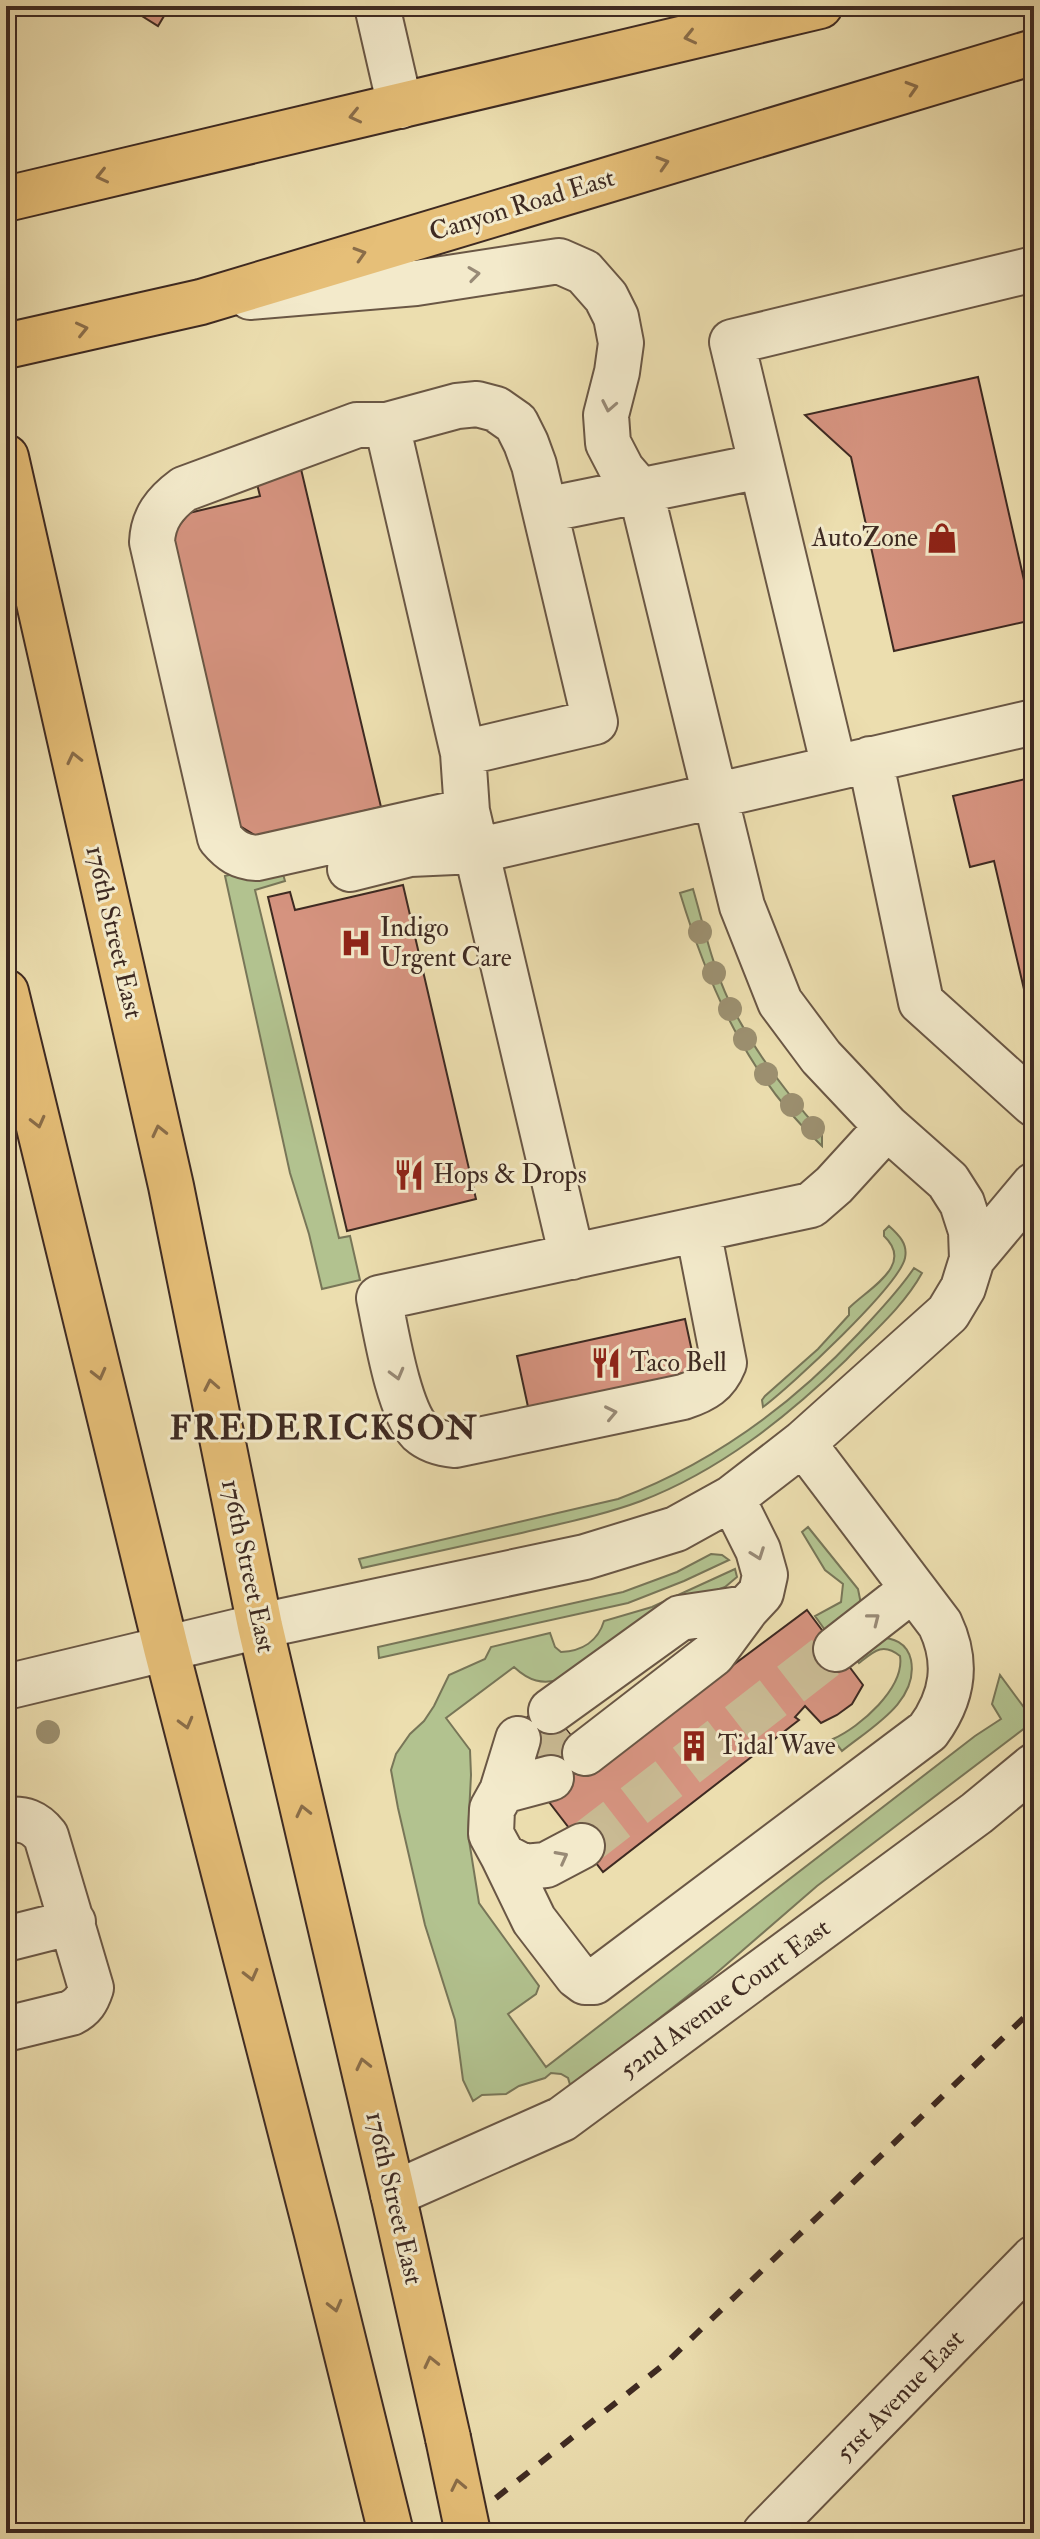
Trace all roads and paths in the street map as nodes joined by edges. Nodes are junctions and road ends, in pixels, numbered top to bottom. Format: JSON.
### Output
{"nodes":[{"id":1,"x":377,"y":6,"type":"edge"},
{"id":2,"x":820,"y":6,"type":"edge"},
{"id":3,"x":1034,"y":52,"type":"edge"},
{"id":4,"x":400,"y":106,"type":"junction"},
{"id":5,"x":6,"y":199,"type":"edge"},
{"id":6,"x":1034,"y":269,"type":"edge"},
{"id":7,"x":201,"y":302,"type":"junction"},
{"id":8,"x":6,"y":346,"type":"edge"},
{"id":9,"x":387,"y":425,"type":"junction"},
{"id":10,"x":6,"y":457,"type":"edge"},
{"id":11,"x":761,"y":466,"type":"junction"},
{"id":12,"x":641,"y":492,"type":"junction"},
{"id":13,"x":545,"y":510,"type":"junction"},
{"id":14,"x":1034,"y":722,"type":"edge"},
{"id":15,"x":463,"y":753,"type":"junction"},
{"id":16,"x":852,"y":763,"type":"junction"},
{"id":17,"x":714,"y":795,"type":"junction"},
{"id":18,"x":471,"y":831,"type":"junction"},
{"id":19,"x":350,"y":869,"type":"dead end"},
{"id":20,"x":6,"y":992,"type":"edge"},
{"id":21,"x":1034,"y":1104,"type":"edge"},
{"id":22,"x":887,"y":1127,"type":"junction"},
{"id":23,"x":1034,"y":1185,"type":"edge"},
{"id":24,"x":698,"y":1230,"type":"junction"},
{"id":25,"x":572,"y":1257,"type":"junction"},
{"id":26,"x":972,"y":1259,"type":"junction"},
{"id":27,"x":803,"y":1443,"type":"junction"},
{"id":28,"x":732,"y":1498,"type":"junction"},
{"id":29,"x":913,"y":1589,"type":"junction"},
{"id":30,"x":260,"y":1626,"type":"junction"},
{"id":31,"x":166,"y":1648,"type":"junction"},
{"id":32,"x":836,"y":1649,"type":"tunnel mouth"},
{"id":33,"x":6,"y":1687,"type":"edge"},
{"id":34,"x":1034,"y":1766,"type":"edge"},
{"id":35,"x":6,"y":1820,"type":"edge"},
{"id":36,"x":582,"y":1846,"type":"tunnel mouth"},
{"id":37,"x":503,"y":1856,"type":"junction"},
{"id":38,"x":73,"y":1922,"type":"junction"},
{"id":39,"x":6,"y":1939,"type":"edge"},
{"id":40,"x":6,"y":2029,"type":"edge"},
{"id":41,"x":393,"y":2194,"type":"junction"},
{"id":42,"x":1034,"y":2258,"type":"edge"},
{"id":43,"x":391,"y":2533,"type":"edge"},
{"id":44,"x":468,"y":2533,"type":"edge"},
{"id":45,"x":765,"y":2533,"type":"edge"}],
"edges":[{"from":1,"to":4,"type":"street"},
{"from":2,"to":4,"type":"main road","one_way":true},
{"from":7,"to":3,"type":"main road","name":"Canyon Road East","one_way":true},
{"from":4,"to":5,"type":"main road","one_way":true},
{"from":6,"to":11,"type":"street"},
{"from":8,"to":7,"type":"main road","name":"Canyon Road East","one_way":true},
{"from":7,"to":12,"type":"street","one_way":true},
{"from":9,"to":13,"type":"street"},
{"from":9,"to":15,"type":"street"},
{"from":9,"to":18,"type":"street"},
{"from":30,"to":10,"type":"main road","name":"176th Street East","one_way":true},
{"from":11,"to":12,"type":"street"},
{"from":11,"to":16,"type":"street"},
{"from":12,"to":13,"type":"street"},
{"from":12,"to":17,"type":"street"},
{"from":13,"to":15,"type":"street"},
{"from":14,"to":16,"type":"street"},
{"from":15,"to":18,"type":"street"},
{"from":16,"to":17,"type":"street"},
{"from":16,"to":21,"type":"street"},
{"from":17,"to":18,"type":"street"},
{"from":17,"to":22,"type":"street"},
{"from":18,"to":19,"type":"street"},
{"from":18,"to":25,"type":"street"},
{"from":20,"to":31,"type":"main road","one_way":true},
{"from":22,"to":24,"type":"street"},
{"from":22,"to":26,"type":"street"},
{"from":23,"to":26,"type":"street"},
{"from":24,"to":25,"type":"street"},
{"from":25,"to":24,"type":"street","one_way":true},
{"from":26,"to":27,"type":"street"},
{"from":27,"to":28,"type":"street"},
{"from":27,"to":29,"type":"street"},
{"from":28,"to":30,"type":"street"},
{"from":28,"to":37,"type":"street","one_way":true},
{"from":32,"to":29,"type":"street","one_way":true},
{"from":29,"to":37,"type":"street"},
{"from":30,"to":31,"type":"street"},
{"from":41,"to":30,"type":"main road","name":"176th Street East","one_way":true},
{"from":31,"to":33,"type":"street"},
{"from":31,"to":43,"type":"main road","one_way":true},
{"from":34,"to":41,"type":"street","name":"52nd Avenue Court East"},
{"from":35,"to":38,"type":"street"},
{"from":37,"to":36,"type":"street","one_way":true},
{"from":38,"to":39,"type":"street"},
{"from":38,"to":40,"type":"street"},
{"from":44,"to":41,"type":"main road","name":"176th Street East","one_way":true,"bridge":true},
{"from":42,"to":45,"type":"street","name":"51st Avenue East"}]}
